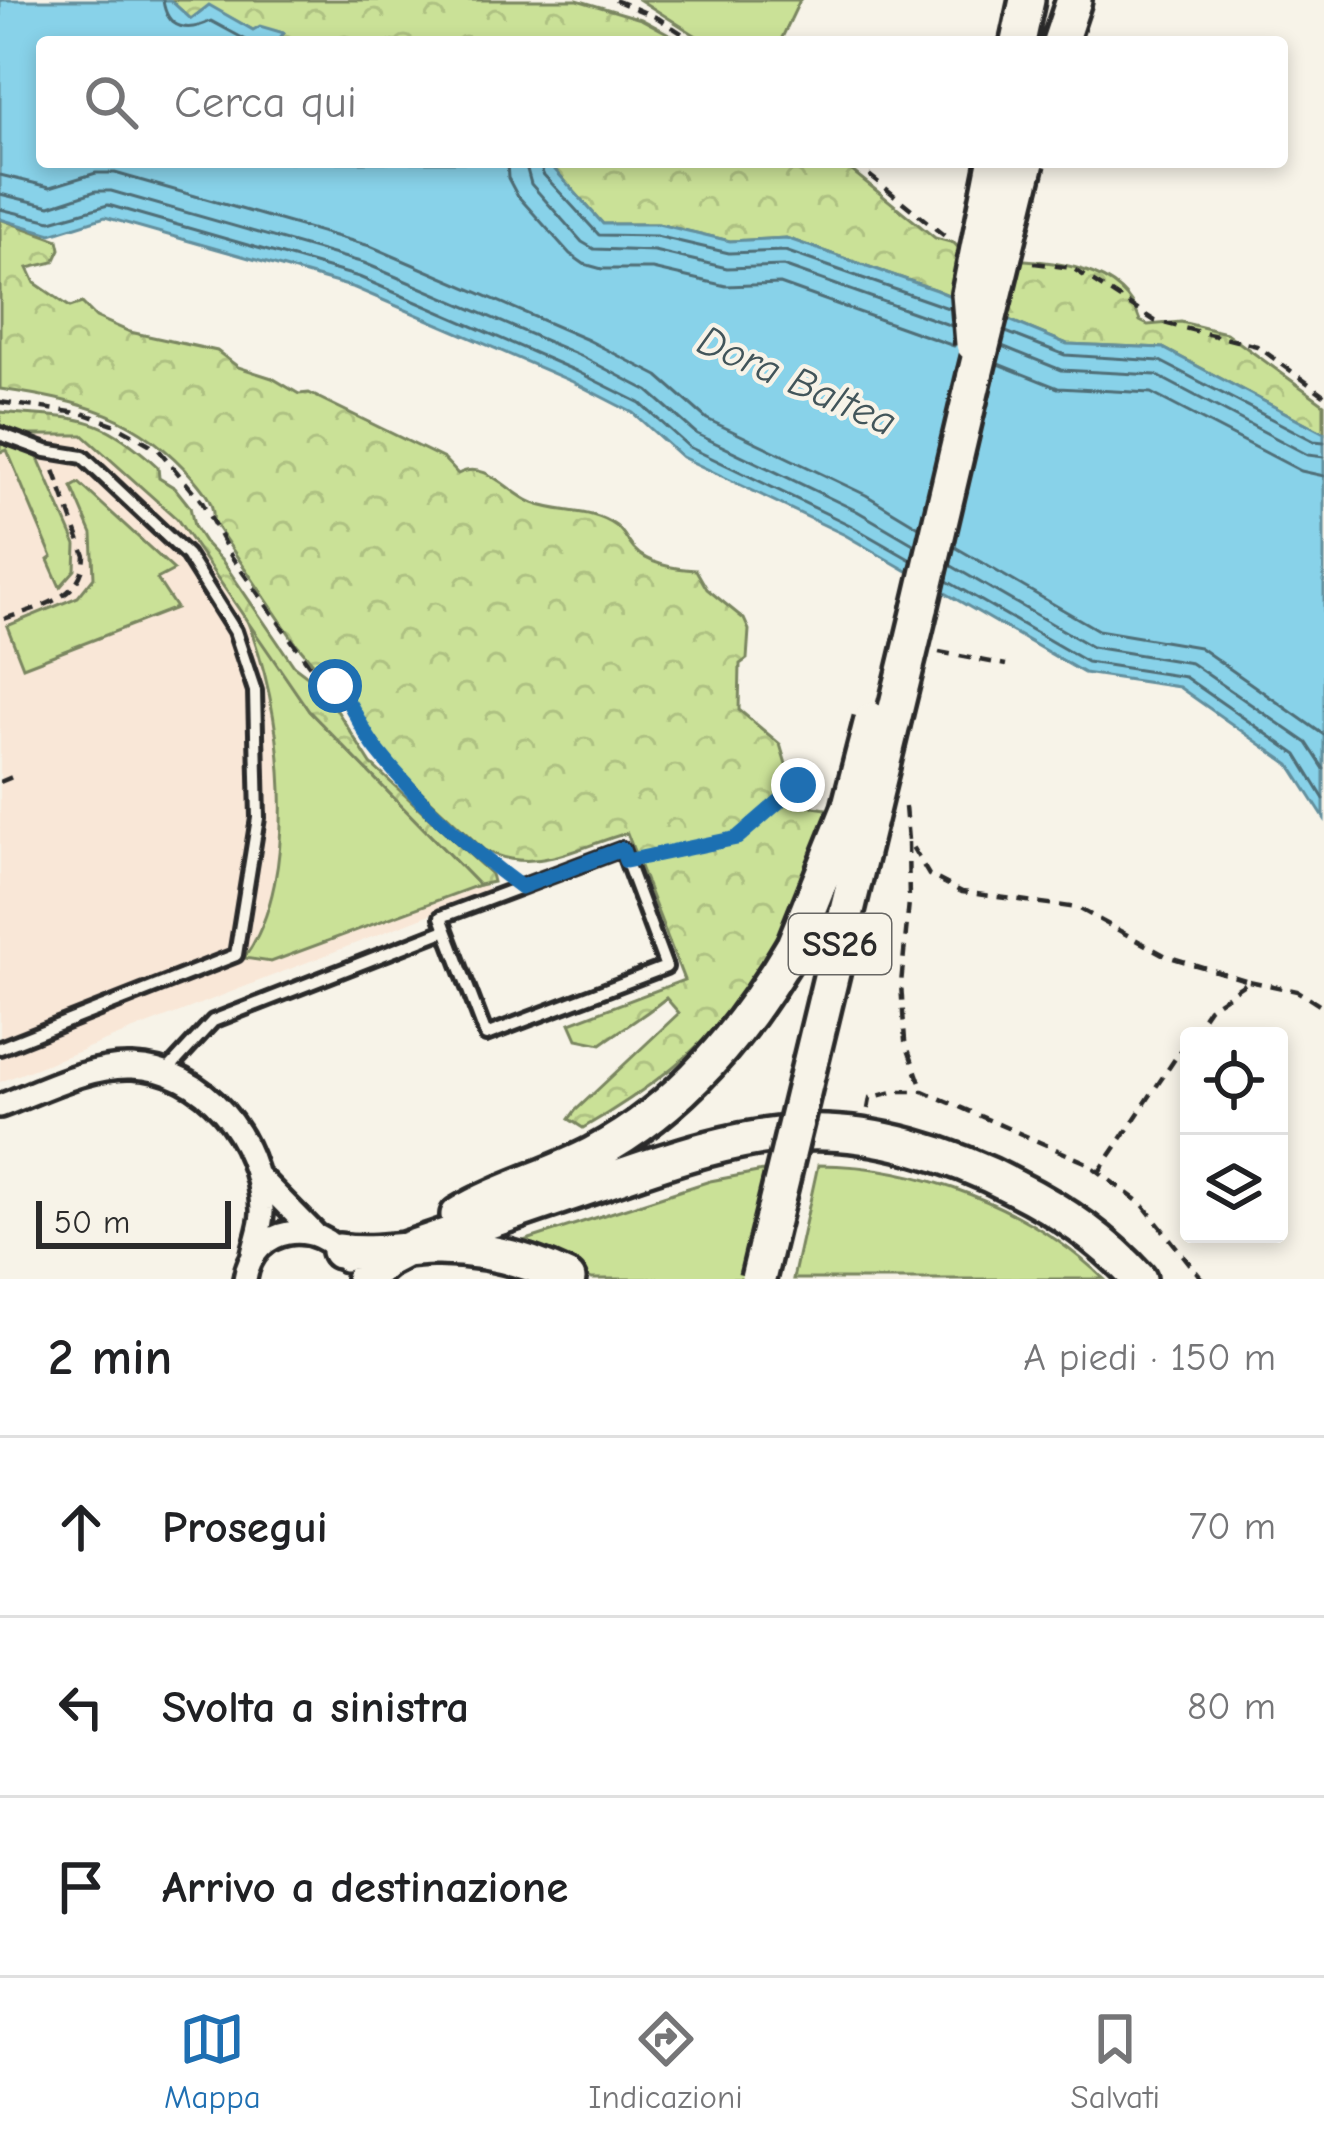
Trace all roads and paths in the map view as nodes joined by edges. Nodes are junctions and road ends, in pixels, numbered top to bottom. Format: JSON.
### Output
{"nodes":[{"id":1,"x":615,"y":0,"type":"edge"},
{"id":2,"x":1027,"y":0,"type":"edge"},
{"id":3,"x":1074,"y":0,"type":"edge"},
{"id":4,"x":686,"y":36,"type":"edge"},
{"id":5,"x":1019,"y":36,"type":"edge"},
{"id":6,"x":1062,"y":36,"type":"edge"},
{"id":7,"x":860,"y":168,"type":"edge"},
{"id":8,"x":994,"y":168,"type":"edge"},
{"id":9,"x":1027,"y":168,"type":"edge"},
{"id":10,"x":954,"y":243,"type":"dead end"},
{"id":11,"x":1030,"y":263,"type":"dead end"},
{"id":12,"x":975,"y":375,"type":"junction"},
{"id":13,"x":1324,"y":395,"type":"edge"},
{"id":14,"x":0,"y":402,"type":"edge"},
{"id":15,"x":0,"y":434,"type":"edge"},
{"id":16,"x":46,"y":451,"type":"junction"},
{"id":17,"x":920,"y":609,"type":"junction"},
{"id":18,"x":4,"y":619,"type":"dead end"},
{"id":19,"x":932,"y":651,"type":"dead end"},
{"id":20,"x":1006,"y":665,"type":"dead end"},
{"id":21,"x":11,"y":777,"type":"dead end"},
{"id":22,"x":0,"y":782,"type":"edge"},
{"id":23,"x":830,"y":783,"type":"dead end"},
{"id":24,"x":903,"y":795,"type":"dead end"},
{"id":25,"x":908,"y":840,"type":"junction"},
{"id":26,"x":626,"y":861,"type":"junction"},
{"id":27,"x":521,"y":887,"type":"junction"},
{"id":28,"x":446,"y":930,"type":"junction"},
{"id":29,"x":1249,"y":981,"type":"junction"},
{"id":30,"x":1324,"y":1008,"type":"edge"},
{"id":31,"x":0,"y":1048,"type":"edge"},
{"id":32,"x":164,"y":1073,"type":"junction"},
{"id":33,"x":923,"y":1090,"type":"junction"},
{"id":34,"x":0,"y":1106,"type":"edge"},
{"id":35,"x":861,"y":1138,"type":"junction"},
{"id":36,"x":1099,"y":1172,"type":"junction"},
{"id":37,"x":256,"y":1175,"type":"junction"},
{"id":38,"x":407,"y":1250,"type":"junction"},
{"id":39,"x":253,"y":1254,"type":"junction"},
{"id":40,"x":335,"y":1254,"type":"edge"},
{"id":41,"x":245,"y":1279,"type":"edge"},
{"id":42,"x":363,"y":1279,"type":"edge"},
{"id":43,"x":568,"y":1279,"type":"edge"},
{"id":44,"x":758,"y":1279,"type":"edge"},
{"id":45,"x":1138,"y":1279,"type":"edge"},
{"id":46,"x":1202,"y":1279,"type":"edge"}],
"edges":[{"from":1,"to":4,"type":"path"},
{"from":2,"to":5,"type":"main road"},
{"from":3,"to":6,"type":"main road"},
{"from":7,"to":10,"type":"path"},
{"from":8,"to":12,"type":"main road","bridge":true},
{"from":9,"to":12,"type":"main road","number":"SS26","bridge":true},
{"from":11,"to":13,"type":"path"},
{"from":12,"to":17,"type":"main road","number":"SS26"},
{"from":14,"to":27,"type":"path"},
{"from":15,"to":16,"type":"lane"},
{"from":16,"to":18,"type":"path"},
{"from":16,"to":31,"type":"lane"},
{"from":17,"to":38,"type":"main road","bridge":true},
{"from":17,"to":44,"type":"main road","number":"SS26","bridge":true},
{"from":19,"to":20,"type":"path"},
{"from":21,"to":22,"type":"path"},
{"from":23,"to":26,"type":"path"},
{"from":24,"to":25,"type":"path"},
{"from":25,"to":29,"type":"path"},
{"from":25,"to":33,"type":"path"},
{"from":26,"to":27,"type":"lane"},
{"from":26,"to":28,"type":"lane"},
{"from":27,"to":28,"type":"lane"},
{"from":28,"to":32,"type":"lane"},
{"from":29,"to":30,"type":"path"},
{"from":29,"to":36,"type":"path"},
{"from":32,"to":34,"type":"street"},
{"from":32,"to":37,"type":"street"},
{"from":33,"to":35,"type":"path"},
{"from":33,"to":36,"type":"path"},
{"from":35,"to":38,"type":"main road"},
{"from":35,"to":45,"type":"main road"},
{"from":36,"to":46,"type":"path"},
{"from":37,"to":39,"type":"street"},
{"from":37,"to":40,"type":"street"},
{"from":38,"to":40,"type":"main road"},
{"from":38,"to":42,"type":"main road"},
{"from":38,"to":43,"type":"main road"},
{"from":39,"to":40,"type":"street"},
{"from":39,"to":41,"type":"street"}]}
